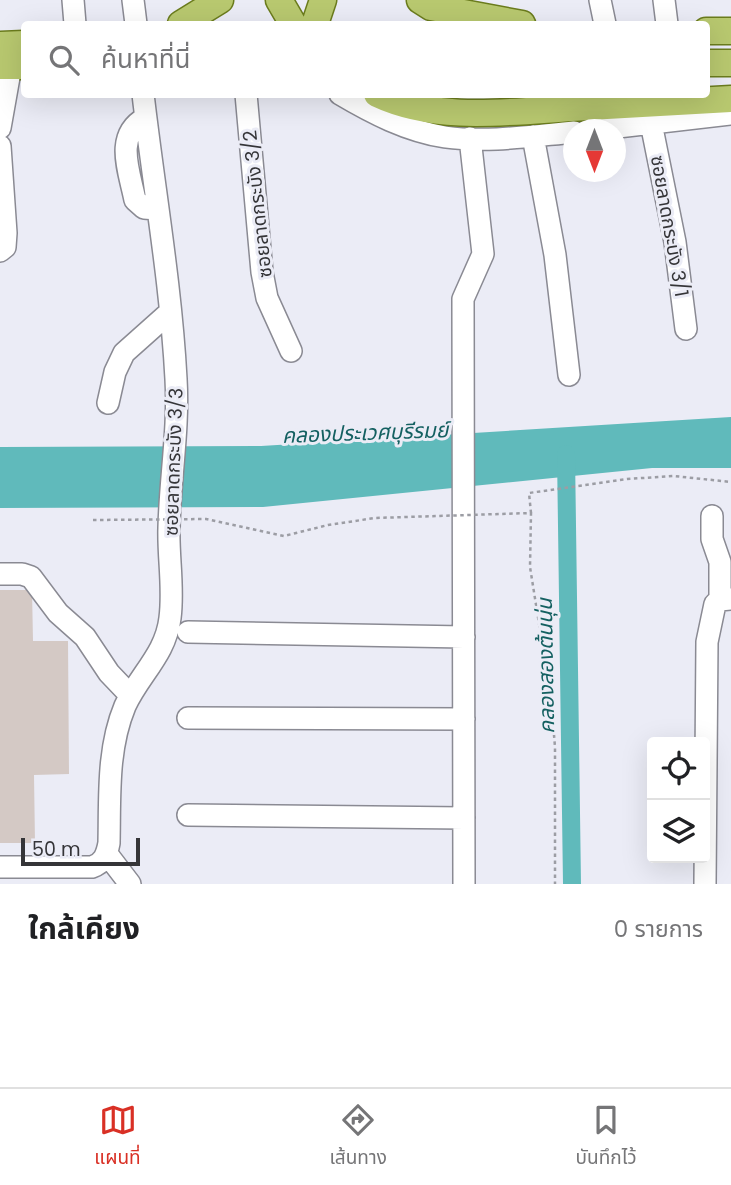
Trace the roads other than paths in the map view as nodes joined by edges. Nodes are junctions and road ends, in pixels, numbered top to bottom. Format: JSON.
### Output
{"nodes":[{"id":1,"x":73,"y":0,"type":"edge"},
{"id":2,"x":133,"y":0,"type":"edge"},
{"id":3,"x":220,"y":0,"type":"edge"},
{"id":4,"x":279,"y":0,"type":"edge"},
{"id":5,"x":323,"y":0,"type":"edge"},
{"id":6,"x":420,"y":0,"type":"edge"},
{"id":7,"x":600,"y":0,"type":"edge"},
{"id":8,"x":664,"y":0,"type":"edge"},
{"id":9,"x":191,"y":14,"type":"edge"},
{"id":10,"x":75,"y":21,"type":"edge"},
{"id":11,"x":136,"y":21,"type":"edge"},
{"id":12,"x":291,"y":21,"type":"edge"},
{"id":13,"x":316,"y":21,"type":"edge"},
{"id":14,"x":506,"y":21,"type":"edge"},
{"id":15,"x":604,"y":21,"type":"edge"},
{"id":16,"x":667,"y":21,"type":"edge"},
{"id":17,"x":710,"y":31,"type":"edge"},
{"id":18,"x":731,"y":31,"type":"edge"},
{"id":19,"x":12,"y":57,"type":"edge"},
{"id":20,"x":710,"y":63,"type":"edge"},
{"id":21,"x":731,"y":63,"type":"edge"},
{"id":22,"x":143,"y":98,"type":"edge"},
{"id":23,"x":246,"y":98,"type":"edge"},
{"id":24,"x":347,"y":98,"type":"edge"},
{"id":25,"x":384,"y":98,"type":"edge"},
{"id":26,"x":731,"y":99,"type":"edge"},
{"id":27,"x":731,"y":114,"type":"edge"},
{"id":28,"x":651,"y":123,"type":"junction"},
{"id":29,"x":626,"y":126,"type":"edge"},
{"id":30,"x":0,"y":128,"type":"edge"},
{"id":31,"x":563,"y":133,"type":"edge"},
{"id":32,"x":533,"y":136,"type":"junction"},
{"id":33,"x":471,"y":138,"type":"junction"},
{"id":34,"x":0,"y":146,"type":"edge"},
{"id":35,"x":0,"y":251,"type":"edge"},
{"id":36,"x":170,"y":312,"type":"junction"},
{"id":37,"x":686,"y":329,"type":"dead end"},
{"id":38,"x":291,"y":351,"type":"dead end"},
{"id":39,"x":569,"y":375,"type":"dead end"},
{"id":40,"x":108,"y":403,"type":"dead end"},
{"id":41,"x":712,"y":516,"type":"dead end"},
{"id":42,"x":0,"y":574,"type":"edge"},
{"id":43,"x":725,"y":599,"type":"edge"},
{"id":44,"x":188,"y":632,"type":"dead end"},
{"id":45,"x":464,"y":637,"type":"junction"},
{"id":46,"x":131,"y":695,"type":"junction"},
{"id":47,"x":188,"y":718,"type":"dead end"},
{"id":48,"x":464,"y":719,"type":"junction"},
{"id":49,"x":188,"y":815,"type":"dead end"},
{"id":50,"x":464,"y":818,"type":"junction"},
{"id":51,"x":107,"y":854,"type":"junction"},
{"id":52,"x":0,"y":867,"type":"edge"},
{"id":53,"x":130,"y":884,"type":"edge"},
{"id":54,"x":464,"y":884,"type":"edge"},
{"id":55,"x":705,"y":884,"type":"edge"}],
"edges":[{"from":1,"to":10,"type":"street"},
{"from":2,"to":11,"type":"street"},
{"from":3,"to":9,"type":"main road"},
{"from":4,"to":12,"type":"main road"},
{"from":5,"to":13,"type":"main road"},
{"from":6,"to":14,"type":"main road"},
{"from":7,"to":15,"type":"street"},
{"from":8,"to":16,"type":"street"},
{"from":17,"to":18,"type":"main road"},
{"from":19,"to":30,"type":"street"},
{"from":20,"to":21,"type":"main road"},
{"from":22,"to":36,"type":"street","name":"ซอยลาดกระบัง 3/3"},
{"from":23,"to":38,"type":"street","name":"ซอยลาดกระบัง 3/2"},
{"from":24,"to":33,"type":"street"},
{"from":25,"to":26,"type":"main road"},
{"from":27,"to":28,"type":"street"},
{"from":28,"to":29,"type":"street"},
{"from":28,"to":37,"type":"street","name":"ซอยลาดกระบัง 3/1"},
{"from":31,"to":32,"type":"street"},
{"from":32,"to":33,"type":"street"},
{"from":32,"to":39,"type":"street"},
{"from":33,"to":45,"type":"street"},
{"from":34,"to":35,"type":"street"},
{"from":36,"to":40,"type":"street"},
{"from":36,"to":46,"type":"street","name":"ซอยลาดกระบัง 3/3"},
{"from":41,"to":43,"type":"street"},
{"from":42,"to":46,"type":"street"},
{"from":43,"to":55,"type":"street"},
{"from":44,"to":45,"type":"street"},
{"from":45,"to":48,"type":"street"},
{"from":46,"to":51,"type":"street","name":"ซอยลาดกระบัง 3/3"},
{"from":47,"to":48,"type":"street"},
{"from":48,"to":50,"type":"street"},
{"from":49,"to":50,"type":"street"},
{"from":50,"to":54,"type":"street"},
{"from":51,"to":52,"type":"street"},
{"from":51,"to":53,"type":"street"}]}
